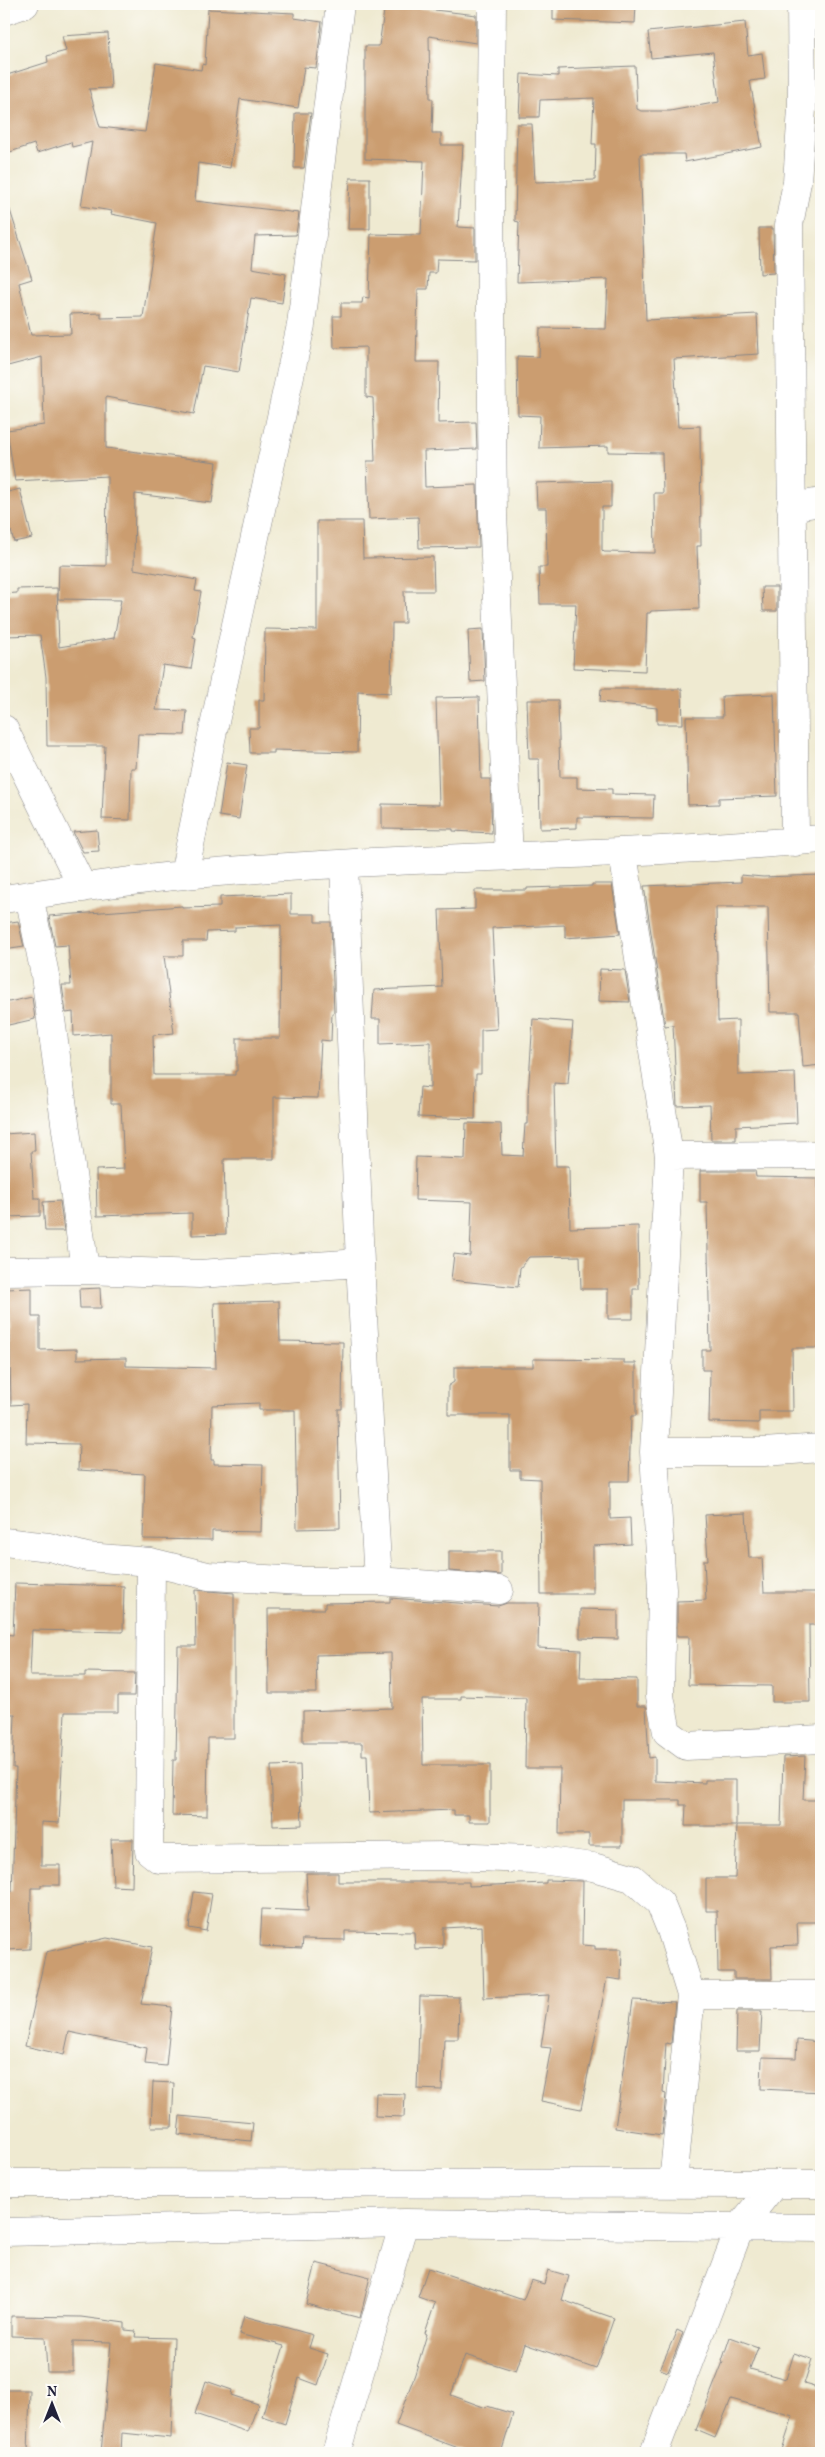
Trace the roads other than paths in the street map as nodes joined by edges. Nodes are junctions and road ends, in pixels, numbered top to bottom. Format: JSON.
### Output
{"nodes":[{"id":1,"x":25,"y":4,"type":"edge"},
{"id":2,"x":492,"y":4,"type":"edge"},
{"id":3,"x":801,"y":4,"type":"edge"},
{"id":4,"x":333,"y":5,"type":"edge"},
{"id":5,"x":4,"y":11,"type":"edge"},
{"id":6,"x":812,"y":110,"type":"edge"},
{"id":7,"x":821,"y":502,"type":"edge"},
{"id":8,"x":791,"y":507,"type":"junction"},
{"id":9,"x":4,"y":728,"type":"edge"},
{"id":10,"x":808,"y":841,"type":"edge"},
{"id":11,"x":623,"y":853,"type":"junction"},
{"id":12,"x":508,"y":857,"type":"junction"},
{"id":13,"x":344,"y":865,"type":"junction"},
{"id":14,"x":184,"y":875,"type":"junction"},
{"id":15,"x":83,"y":888,"type":"junction"},
{"id":16,"x":16,"y":897,"type":"edge"},
{"id":17,"x":821,"y":1155,"type":"edge"},
{"id":18,"x":669,"y":1156,"type":"junction"},
{"id":19,"x":360,"y":1263,"type":"junction"},
{"id":20,"x":85,"y":1270,"type":"junction"},
{"id":21,"x":4,"y":1271,"type":"edge"},
{"id":22,"x":821,"y":1448,"type":"edge"},
{"id":23,"x":654,"y":1452,"type":"junction"},
{"id":24,"x":4,"y":1542,"type":"edge"},
{"id":25,"x":151,"y":1562,"type":"junction"},
{"id":26,"x":378,"y":1581,"type":"junction"},
{"id":27,"x":499,"y":1590,"type":"dead end"},
{"id":28,"x":821,"y":1739,"type":"edge"},
{"id":29,"x":691,"y":1995,"type":"junction"},
{"id":30,"x":821,"y":1996,"type":"edge"},
{"id":31,"x":4,"y":2183,"type":"edge"},
{"id":32,"x":673,"y":2184,"type":"junction"},
{"id":33,"x":774,"y":2184,"type":"junction"},
{"id":34,"x":821,"y":2184,"type":"edge"},
{"id":35,"x":404,"y":2223,"type":"junction"},
{"id":36,"x":740,"y":2227,"type":"junction"},
{"id":37,"x":821,"y":2228,"type":"edge"},
{"id":38,"x":4,"y":2232,"type":"edge"},
{"id":39,"x":336,"y":2453,"type":"edge"},
{"id":40,"x":654,"y":2453,"type":"edge"}],
"edges":[{"from":1,"to":5,"type":"street"},
{"from":2,"to":12,"type":"street"},
{"from":3,"to":6,"type":"street"},
{"from":4,"to":14,"type":"street"},
{"from":6,"to":8,"type":"street"},
{"from":7,"to":8,"type":"street"},
{"from":8,"to":10,"type":"street"},
{"from":9,"to":15,"type":"street"},
{"from":10,"to":11,"type":"street"},
{"from":11,"to":12,"type":"street"},
{"from":11,"to":18,"type":"street"},
{"from":12,"to":13,"type":"street"},
{"from":13,"to":14,"type":"street"},
{"from":13,"to":19,"type":"street"},
{"from":14,"to":15,"type":"street"},
{"from":15,"to":16,"type":"street"},
{"from":16,"to":20,"type":"street"},
{"from":17,"to":18,"type":"street"},
{"from":18,"to":23,"type":"street"},
{"from":19,"to":20,"type":"street"},
{"from":19,"to":26,"type":"street"},
{"from":20,"to":21,"type":"street"},
{"from":22,"to":23,"type":"street"},
{"from":23,"to":28,"type":"street"},
{"from":24,"to":25,"type":"street"},
{"from":25,"to":26,"type":"street"},
{"from":25,"to":29,"type":"street"},
{"from":26,"to":27,"type":"street"},
{"from":29,"to":30,"type":"street"},
{"from":29,"to":32,"type":"street"},
{"from":31,"to":32,"type":"street"},
{"from":32,"to":33,"type":"street"},
{"from":33,"to":34,"type":"street"},
{"from":33,"to":36,"type":"street"},
{"from":35,"to":36,"type":"street"},
{"from":35,"to":38,"type":"street"},
{"from":35,"to":39,"type":"street"},
{"from":36,"to":37,"type":"street"},
{"from":36,"to":40,"type":"street"}]}
